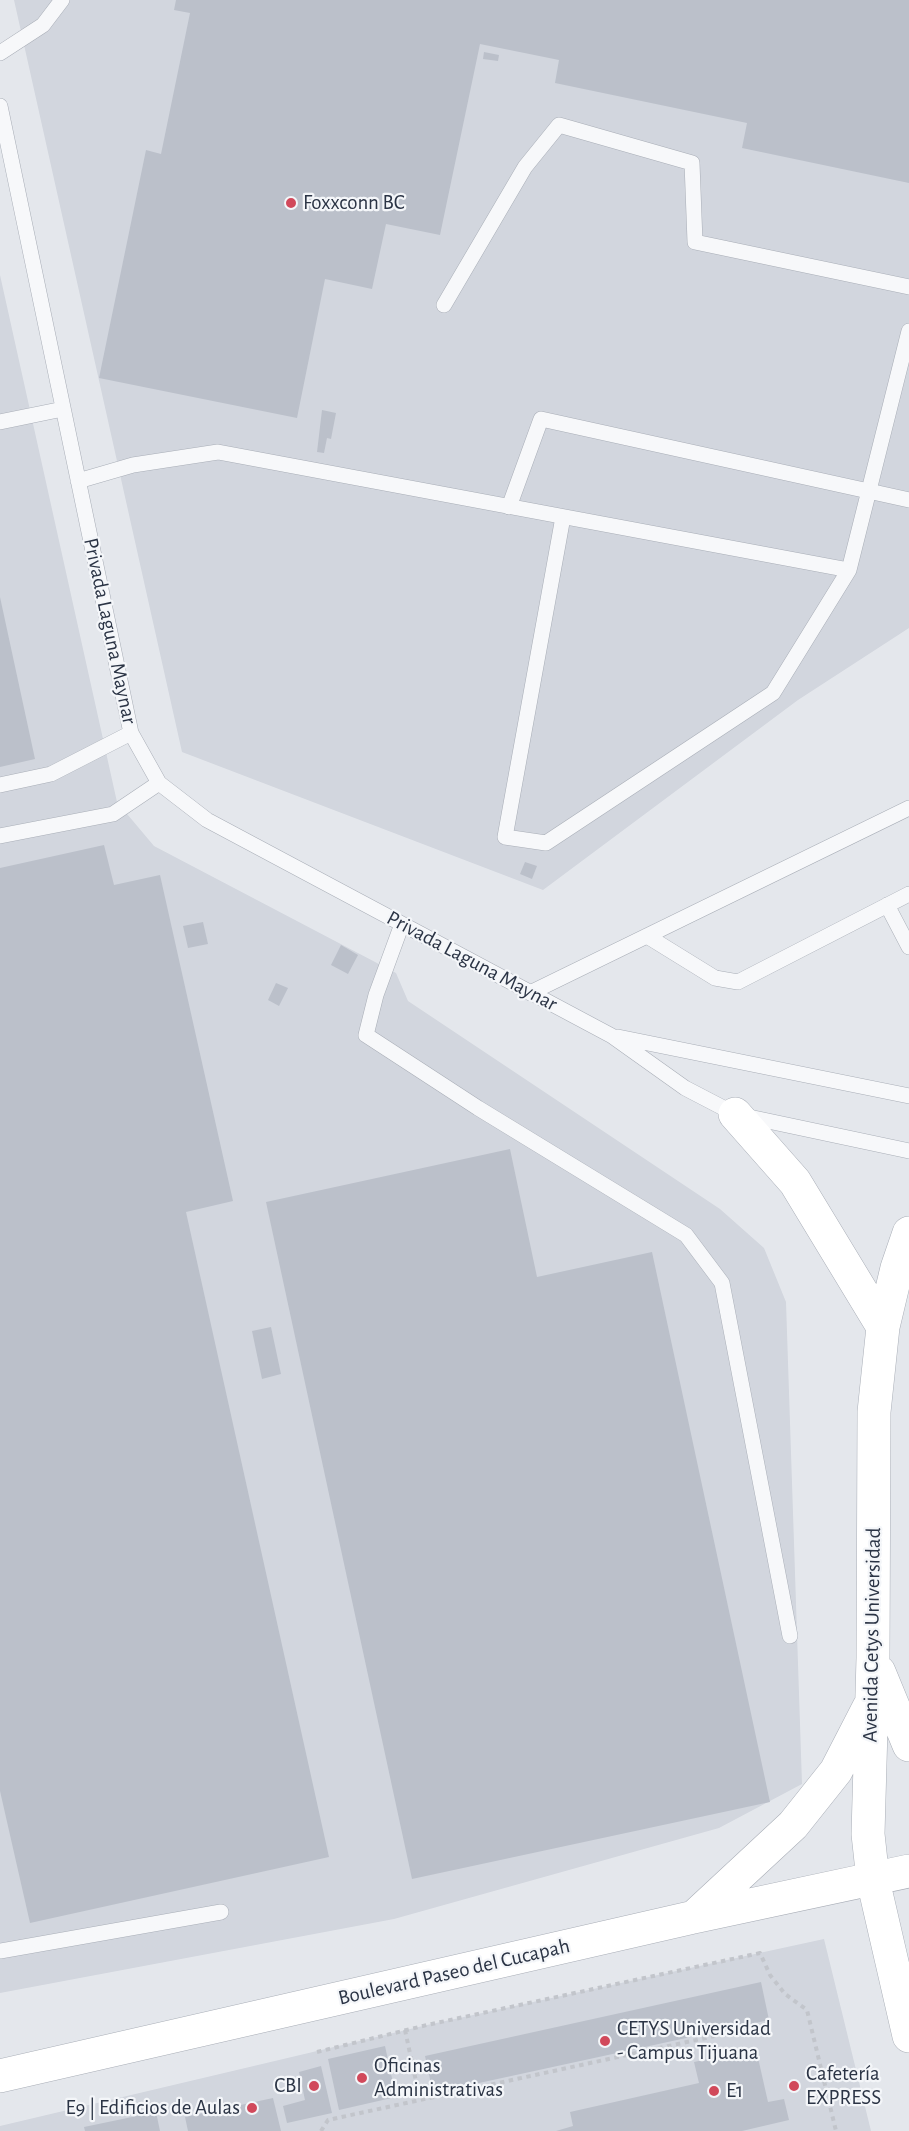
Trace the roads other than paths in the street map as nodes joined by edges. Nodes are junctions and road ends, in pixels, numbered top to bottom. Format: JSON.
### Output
{"nodes":[{"id":1,"x":62,"y":0,"type":"edge"},
{"id":2,"x":0,"y":52,"type":"edge"},
{"id":3,"x":0,"y":106,"type":"edge"},
{"id":4,"x":4,"y":144,"type":"edge"},
{"id":5,"x":909,"y":287,"type":"edge"},
{"id":6,"x":444,"y":305,"type":"dead end"},
{"id":7,"x":909,"y":331,"type":"edge"},
{"id":8,"x":63,"y":409,"type":"junction"},
{"id":9,"x":0,"y":422,"type":"edge"},
{"id":10,"x":78,"y":481,"type":"junction"},
{"id":11,"x":869,"y":491,"type":"junction"},
{"id":12,"x":909,"y":500,"type":"edge"},
{"id":13,"x":508,"y":507,"type":"junction"},
{"id":14,"x":563,"y":517,"type":"junction"},
{"id":15,"x":849,"y":570,"type":"junction"},
{"id":16,"x":131,"y":733,"type":"junction"},
{"id":17,"x":159,"y":783,"type":"junction"},
{"id":18,"x":0,"y":785,"type":"edge"},
{"id":19,"x":909,"y":808,"type":"edge"},
{"id":20,"x":0,"y":836,"type":"edge"},
{"id":21,"x":909,"y":894,"type":"edge"},
{"id":22,"x":887,"y":905,"type":"junction"},
{"id":23,"x":402,"y":924,"type":"junction"},
{"id":24,"x":647,"y":936,"type":"junction"},
{"id":25,"x":909,"y":947,"type":"edge"},
{"id":26,"x":530,"y":993,"type":"junction"},
{"id":27,"x":612,"y":1036,"type":"junction"},
{"id":28,"x":909,"y":1096,"type":"edge"},
{"id":29,"x":735,"y":1114,"type":"junction"},
{"id":30,"x":909,"y":1150,"type":"edge"},
{"id":31,"x":909,"y":1233,"type":"edge"},
{"id":32,"x":883,"y":1327,"type":"junction"},
{"id":33,"x":790,"y":1636,"type":"dead end"},
{"id":34,"x":873,"y":1658,"type":"junction"},
{"id":35,"x":872,"y":1700,"type":"junction"},
{"id":36,"x":909,"y":1745,"type":"edge"},
{"id":37,"x":909,"y":1871,"type":"edge"},
{"id":38,"x":873,"y":1880,"type":"junction"},
{"id":39,"x":221,"y":1912,"type":"dead end"},
{"id":40,"x":694,"y":1917,"type":"junction"},
{"id":41,"x":0,"y":1951,"type":"edge"},
{"id":42,"x":909,"y":2036,"type":"edge"},
{"id":43,"x":0,"y":2076,"type":"edge"}],
"edges":[{"from":1,"to":2,"type":"lane"},
{"from":3,"to":4,"type":"lane","name":"Privada Laguna Maynar"},
{"from":4,"to":8,"type":"lane","name":"Privada Laguna Maynar"},
{"from":5,"to":6,"type":"lane"},
{"from":7,"to":11,"type":"lane"},
{"from":8,"to":9,"type":"lane"},
{"from":8,"to":10,"type":"lane","name":"Privada Laguna Maynar"},
{"from":10,"to":13,"type":"lane"},
{"from":10,"to":16,"type":"lane","name":"Privada Laguna Maynar"},
{"from":11,"to":12,"type":"lane"},
{"from":11,"to":13,"type":"lane"},
{"from":11,"to":15,"type":"lane"},
{"from":13,"to":14,"type":"lane"},
{"from":14,"to":15,"type":"lane"},
{"from":14,"to":15,"type":"lane"},
{"from":16,"to":17,"type":"lane","name":"Privada Laguna Maynar"},
{"from":16,"to":18,"type":"lane"},
{"from":17,"to":20,"type":"lane"},
{"from":17,"to":23,"type":"lane","name":"Privada Laguna Maynar"},
{"from":19,"to":24,"type":"lane"},
{"from":21,"to":22,"type":"lane"},
{"from":22,"to":24,"type":"lane"},
{"from":22,"to":25,"type":"lane"},
{"from":23,"to":26,"type":"lane","name":"Privada Laguna Maynar"},
{"from":23,"to":33,"type":"lane"},
{"from":24,"to":26,"type":"lane"},
{"from":26,"to":27,"type":"lane","name":"Privada Laguna Maynar"},
{"from":27,"to":28,"type":"lane","name":"Privada Laguna Maynar"},
{"from":27,"to":29,"type":"lane","name":"Privada Laguna Maynar"},
{"from":29,"to":30,"type":"lane","name":"Privada Laguna Maynar"},
{"from":29,"to":32,"type":"main road"},
{"from":31,"to":32,"type":"main road","name":"Avenida Cetys Universidad"},
{"from":32,"to":34,"type":"main road","name":"Avenida Cetys Universidad"},
{"from":34,"to":35,"type":"main road","name":"Avenida Cetys Universidad"},
{"from":34,"to":36,"type":"main road"},
{"from":35,"to":38,"type":"main road","name":"Avenida Cetys Universidad"},
{"from":35,"to":40,"type":"main road"},
{"from":37,"to":38,"type":"main road","name":"Boulevard Paseo del Cucapah"},
{"from":38,"to":40,"type":"main road","name":"Boulevard Paseo del Cucapah"},
{"from":38,"to":42,"type":"main road","name":"Avenida Cetys Universidad"},
{"from":39,"to":41,"type":"lane"},
{"from":40,"to":43,"type":"main road","name":"Boulevard Paseo del Cucapah"}]}
